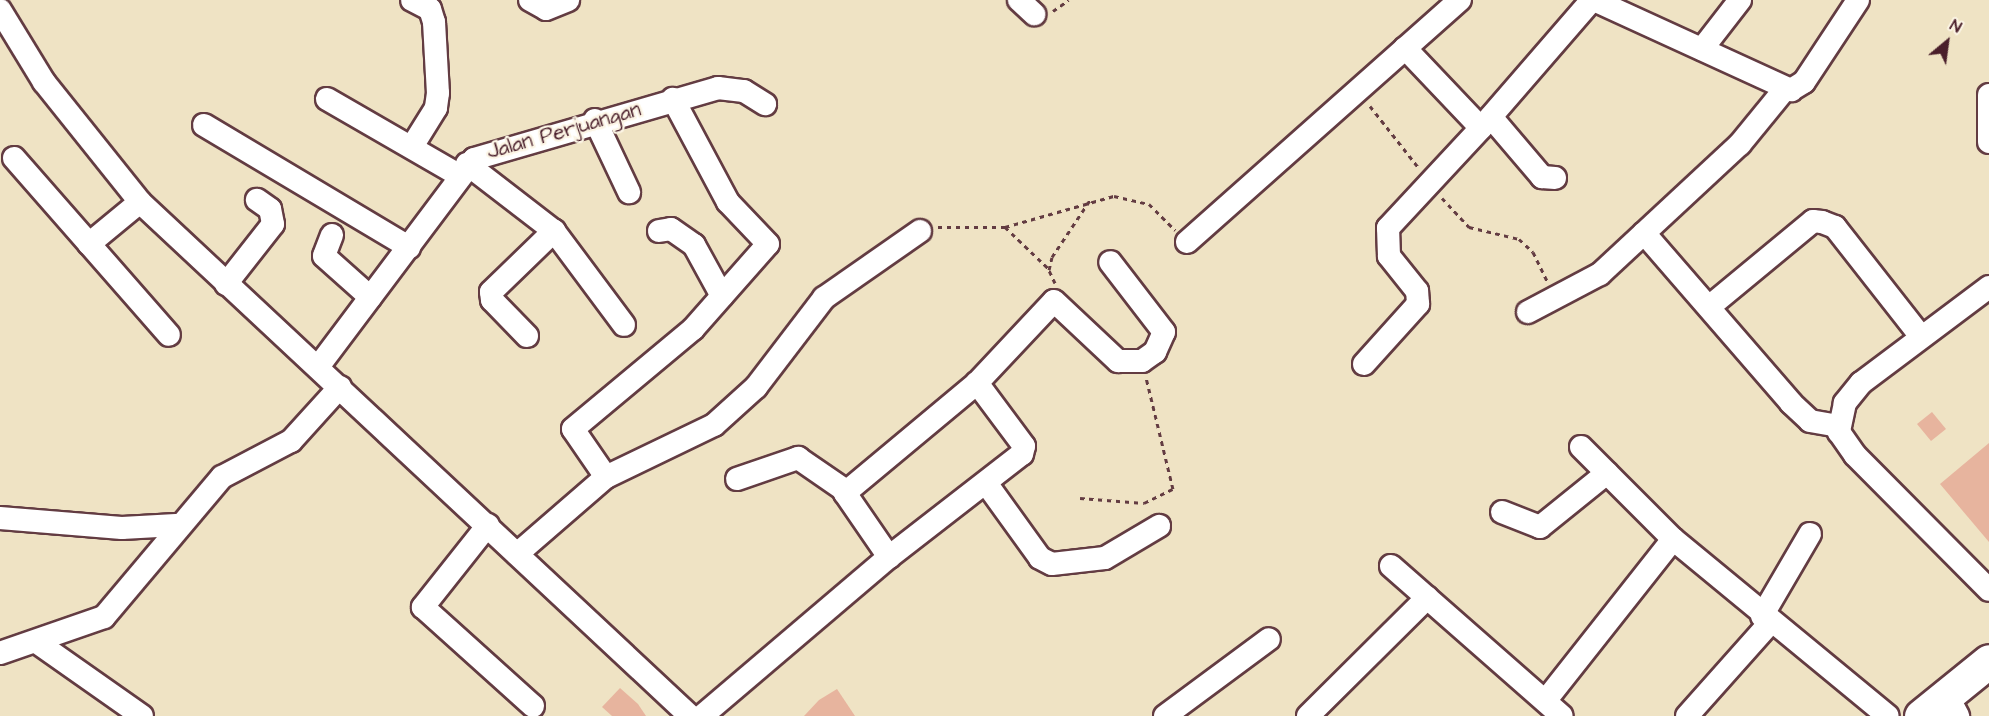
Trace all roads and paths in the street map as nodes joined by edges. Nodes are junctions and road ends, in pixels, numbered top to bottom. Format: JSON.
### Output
{"nodes":[{"id":1,"x":530,"y":0,"type":"edge"},
{"id":2,"x":568,"y":0,"type":"edge"},
{"id":3,"x":1460,"y":0,"type":"edge"},
{"id":4,"x":1740,"y":0,"type":"edge"},
{"id":5,"x":1858,"y":0,"type":"edge"},
{"id":6,"x":1595,"y":1,"type":"edge"},
{"id":7,"x":428,"y":3,"type":"edge"},
{"id":8,"x":3,"y":22,"type":"edge"},
{"id":9,"x":1405,"y":48,"type":"junction"},
{"id":10,"x":1702,"y":49,"type":"junction"},
{"id":11,"x":1785,"y":89,"type":"junction"},
{"id":12,"x":1359,"y":93,"type":"junction"},
{"id":13,"x":1989,"y":95,"type":"edge"},
{"id":14,"x":327,"y":99,"type":"dead end"},
{"id":15,"x":673,"y":99,"type":"junction"},
{"id":16,"x":765,"y":104,"type":"dead end"},
{"id":17,"x":595,"y":120,"type":"junction"},
{"id":18,"x":1486,"y":123,"type":"junction"},
{"id":19,"x":204,"y":125,"type":"dead end"},
{"id":20,"x":1989,"y":142,"type":"edge"},
{"id":21,"x":412,"y":145,"type":"junction"},
{"id":22,"x":14,"y":158,"type":"dead end"},
{"id":23,"x":462,"y":169,"type":"junction"},
{"id":24,"x":1555,"y":178,"type":"dead end"},
{"id":25,"x":1433,"y":185,"type":"junction"},
{"id":26,"x":629,"y":192,"type":"dead end"},
{"id":27,"x":1090,"y":199,"type":"junction"},
{"id":28,"x":257,"y":200,"type":"dead end"},
{"id":29,"x":140,"y":202,"type":"junction"},
{"id":30,"x":1005,"y":227,"type":"junction"},
{"id":31,"x":554,"y":231,"type":"junction"},
{"id":32,"x":659,"y":231,"type":"dead end"},
{"id":33,"x":920,"y":231,"type":"joint"},
{"id":34,"x":1644,"y":233,"type":"junction"},
{"id":35,"x":332,"y":235,"type":"dead end"},
{"id":36,"x":1187,"y":242,"type":"joint"},
{"id":37,"x":89,"y":244,"type":"junction"},
{"id":38,"x":409,"y":247,"type":"junction"},
{"id":39,"x":1110,"y":262,"type":"dead end"},
{"id":40,"x":1049,"y":270,"type":"junction"},
{"id":41,"x":226,"y":284,"type":"junction"},
{"id":42,"x":1989,"y":286,"type":"edge"},
{"id":43,"x":1058,"y":288,"type":"dead end"},
{"id":44,"x":722,"y":296,"type":"junction"},
{"id":45,"x":370,"y":297,"type":"junction"},
{"id":46,"x":1556,"y":301,"type":"junction"},
{"id":47,"x":1709,"y":307,"type":"junction"},
{"id":48,"x":1528,"y":312,"type":"dead end"},
{"id":49,"x":624,"y":324,"type":"dead end"},
{"id":50,"x":1919,"y":334,"type":"junction"},
{"id":51,"x":169,"y":335,"type":"dead end"},
{"id":52,"x":527,"y":336,"type":"dead end"},
{"id":53,"x":1142,"y":361,"type":"junction"},
{"id":54,"x":1364,"y":364,"type":"dead end"},
{"id":55,"x":318,"y":367,"type":"junction"},
{"id":56,"x":977,"y":383,"type":"junction"},
{"id":57,"x":340,"y":387,"type":"junction"},
{"id":58,"x":1839,"y":426,"type":"junction"},
{"id":59,"x":1581,"y":447,"type":"dead end"},
{"id":60,"x":1607,"y":473,"type":"junction"},
{"id":61,"x":606,"y":477,"type":"junction"},
{"id":62,"x":737,"y":479,"type":"dead end"},
{"id":63,"x":986,"y":483,"type":"junction"},
{"id":64,"x":846,"y":491,"type":"junction"},
{"id":65,"x":1080,"y":498,"type":"dead end"},
{"id":66,"x":1502,"y":512,"type":"dead end"},
{"id":67,"x":0,"y":518,"type":"edge"},
{"id":68,"x":176,"y":525,"type":"junction"},
{"id":69,"x":488,"y":525,"type":"junction"},
{"id":70,"x":1159,"y":526,"type":"dead end"},
{"id":71,"x":1810,"y":534,"type":"dead end"},
{"id":72,"x":1673,"y":539,"type":"junction"},
{"id":73,"x":517,"y":554,"type":"junction"},
{"id":74,"x":889,"y":557,"type":"junction"},
{"id":75,"x":1390,"y":566,"type":"dead end"},
{"id":76,"x":1989,"y":590,"type":"edge"},
{"id":77,"x":1426,"y":598,"type":"junction"},
{"id":78,"x":1766,"y":619,"type":"junction"},
{"id":79,"x":1269,"y":639,"type":"dead end"},
{"id":80,"x":38,"y":643,"type":"junction"},
{"id":81,"x":0,"y":653,"type":"edge"},
{"id":82,"x":1989,"y":661,"type":"edge"},
{"id":83,"x":1546,"y":700,"type":"junction"},
{"id":84,"x":533,"y":706,"type":"dead end"},
{"id":85,"x":1952,"y":706,"type":"edge"},
{"id":86,"x":136,"y":714,"type":"edge"},
{"id":87,"x":690,"y":716,"type":"edge"},
{"id":88,"x":702,"y":716,"type":"edge"},
{"id":89,"x":1165,"y":716,"type":"edge"},
{"id":90,"x":1308,"y":716,"type":"edge"},
{"id":91,"x":1563,"y":716,"type":"edge"},
{"id":92,"x":1687,"y":716,"type":"edge"},
{"id":93,"x":1888,"y":716,"type":"edge"},
{"id":94,"x":1921,"y":716,"type":"edge"}],
"edges":[{"from":1,"to":2,"type":"street"},
{"from":3,"to":9,"type":"street"},
{"from":4,"to":10,"type":"street"},
{"from":5,"to":11,"type":"street"},
{"from":6,"to":10,"type":"street"},
{"from":6,"to":18,"type":"street"},
{"from":7,"to":21,"type":"street"},
{"from":8,"to":29,"type":"street"},
{"from":9,"to":12,"type":"street"},
{"from":9,"to":18,"type":"street"},
{"from":10,"to":11,"type":"street"},
{"from":11,"to":34,"type":"street"},
{"from":12,"to":25,"type":"path"},
{"from":12,"to":36,"type":"street"},
{"from":13,"to":20,"type":"street"},
{"from":14,"to":21,"type":"street"},
{"from":15,"to":16,"type":"street","name":"Jalan Perjuangan"},
{"from":15,"to":17,"type":"street","name":"Jalan Perjuangan"},
{"from":15,"to":44,"type":"street"},
{"from":17,"to":23,"type":"street","name":"Jalan Perjuangan"},
{"from":17,"to":26,"type":"street"},
{"from":18,"to":24,"type":"street"},
{"from":18,"to":25,"type":"street"},
{"from":19,"to":38,"type":"street"},
{"from":21,"to":23,"type":"street"},
{"from":22,"to":37,"type":"street"},
{"from":23,"to":31,"type":"street"},
{"from":23,"to":38,"type":"street","name":"Jalan Perjuangan"},
{"from":25,"to":46,"type":"path"},
{"from":25,"to":54,"type":"street"},
{"from":27,"to":30,"type":"path"},
{"from":27,"to":36,"type":"path"},
{"from":27,"to":40,"type":"path"},
{"from":28,"to":41,"type":"street"},
{"from":29,"to":37,"type":"street"},
{"from":29,"to":41,"type":"street"},
{"from":30,"to":33,"type":"path"},
{"from":30,"to":40,"type":"path"},
{"from":31,"to":49,"type":"street"},
{"from":31,"to":52,"type":"street"},
{"from":32,"to":44,"type":"street"},
{"from":33,"to":61,"type":"street"},
{"from":34,"to":46,"type":"street"},
{"from":34,"to":47,"type":"street"},
{"from":35,"to":45,"type":"street"},
{"from":37,"to":51,"type":"street"},
{"from":38,"to":45,"type":"street","name":"Jalan Perjuangan"},
{"from":39,"to":53,"type":"street"},
{"from":40,"to":43,"type":"path"},
{"from":41,"to":55,"type":"street"},
{"from":42,"to":50,"type":"street"},
{"from":44,"to":61,"type":"street"},
{"from":45,"to":55,"type":"street","name":"Jalan Perjuangan"},
{"from":46,"to":48,"type":"street"},
{"from":47,"to":50,"type":"street"},
{"from":47,"to":58,"type":"street"},
{"from":50,"to":58,"type":"street"},
{"from":53,"to":56,"type":"street"},
{"from":53,"to":65,"type":"path"},
{"from":55,"to":57,"type":"street"},
{"from":56,"to":63,"type":"street"},
{"from":56,"to":64,"type":"street"},
{"from":57,"to":68,"type":"street"},
{"from":57,"to":69,"type":"street"},
{"from":58,"to":76,"type":"street"},
{"from":59,"to":60,"type":"street"},
{"from":60,"to":66,"type":"street"},
{"from":60,"to":72,"type":"street"},
{"from":61,"to":73,"type":"street"},
{"from":62,"to":64,"type":"street"},
{"from":63,"to":70,"type":"street"},
{"from":63,"to":74,"type":"street"},
{"from":64,"to":74,"type":"street"},
{"from":67,"to":68,"type":"street"},
{"from":68,"to":80,"type":"street"},
{"from":69,"to":73,"type":"street"},
{"from":69,"to":84,"type":"street"},
{"from":71,"to":78,"type":"street"},
{"from":72,"to":78,"type":"street"},
{"from":72,"to":83,"type":"street"},
{"from":73,"to":87,"type":"street"},
{"from":74,"to":88,"type":"street"},
{"from":75,"to":77,"type":"street"},
{"from":77,"to":83,"type":"street"},
{"from":77,"to":90,"type":"street"},
{"from":78,"to":92,"type":"street"},
{"from":78,"to":93,"type":"street"},
{"from":79,"to":89,"type":"street"},
{"from":80,"to":81,"type":"street"},
{"from":80,"to":86,"type":"street"},
{"from":82,"to":85,"type":"highway"},
{"from":83,"to":91,"type":"street"},
{"from":85,"to":94,"type":"highway"}]}
